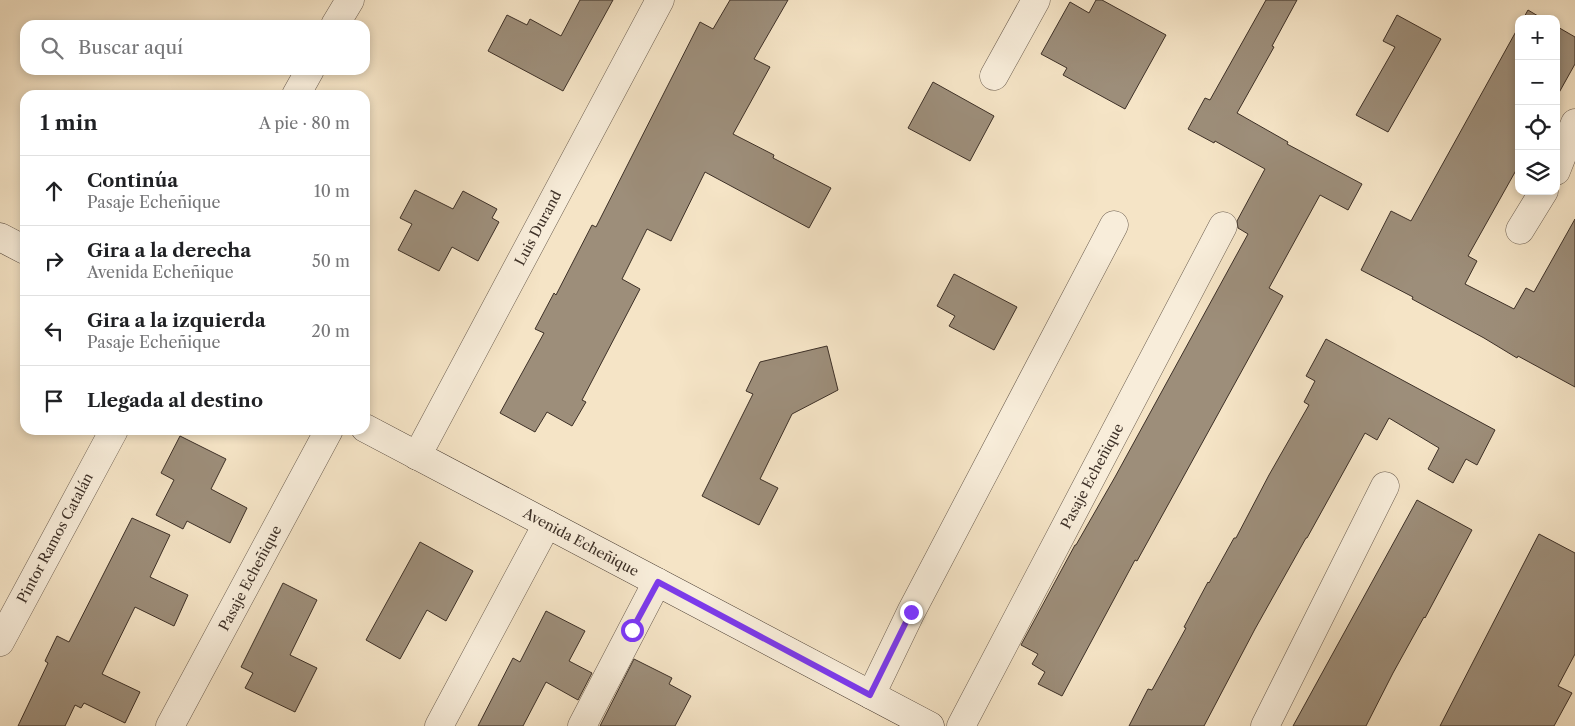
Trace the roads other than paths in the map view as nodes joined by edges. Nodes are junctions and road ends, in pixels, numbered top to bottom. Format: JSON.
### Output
{"nodes":[{"id":1,"x":350,"y":0,"type":"edge"},
{"id":2,"x":660,"y":0,"type":"edge"},
{"id":3,"x":1036,"y":0,"type":"edge"},
{"id":4,"x":339,"y":20,"type":"edge"},
{"id":5,"x":307,"y":75,"type":"edge"},
{"id":6,"x":994,"y":76,"type":"dead end"},
{"id":7,"x":299,"y":90,"type":"edge"},
{"id":8,"x":1575,"y":123,"type":"edge"},
{"id":9,"x":1560,"y":161,"type":"edge"},
{"id":10,"x":1542,"y":195,"type":"edge"},
{"id":11,"x":1114,"y":225,"type":"dead end"},
{"id":12,"x":1223,"y":226,"type":"dead end"},
{"id":13,"x":1520,"y":230,"type":"dead end"},
{"id":14,"x":0,"y":237,"type":"edge"},
{"id":15,"x":20,"y":247,"type":"edge"},
{"id":16,"x":370,"y":431,"type":"edge"},
{"id":17,"x":110,"y":435,"type":"edge"},
{"id":18,"x":326,"y":435,"type":"edge"},
{"id":19,"x":417,"y":456,"type":"junction"},
{"id":20,"x":1385,"y":486,"type":"dead end"},
{"id":21,"x":547,"y":524,"type":"junction"},
{"id":22,"x":658,"y":582,"type":"junction"},
{"id":23,"x":0,"y":642,"type":"edge"},
{"id":24,"x":870,"y":695,"type":"junction"},
{"id":25,"x":170,"y":726,"type":"edge"},
{"id":26,"x":439,"y":726,"type":"edge"},
{"id":27,"x":582,"y":726,"type":"edge"},
{"id":28,"x":930,"y":726,"type":"edge"},
{"id":29,"x":962,"y":726,"type":"edge"},
{"id":30,"x":1265,"y":726,"type":"edge"}],
"edges":[{"from":1,"to":4,"type":"street"},
{"from":2,"to":19,"type":"street","name":"Luis Durand"},
{"from":3,"to":6,"type":"street"},
{"from":5,"to":7,"type":"street"},
{"from":8,"to":9,"type":"street"},
{"from":10,"to":13,"type":"street"},
{"from":11,"to":24,"type":"street"},
{"from":12,"to":29,"type":"street","name":"Pasaje Echeñique"},
{"from":14,"to":15,"type":"street"},
{"from":16,"to":19,"type":"street","name":"Avenida Echeñique"},
{"from":17,"to":23,"type":"street","name":"Pintor Ramos Catalán"},
{"from":18,"to":25,"type":"street","name":"Pasaje Echeñique"},
{"from":19,"to":21,"type":"street","name":"Avenida Echeñique"},
{"from":20,"to":30,"type":"street"},
{"from":21,"to":22,"type":"street","name":"Avenida Echeñique"},
{"from":21,"to":26,"type":"street"},
{"from":22,"to":24,"type":"street","name":"Avenida Echeñique"},
{"from":22,"to":27,"type":"street"},
{"from":24,"to":28,"type":"street","name":"Avenida Echeñique"}]}
